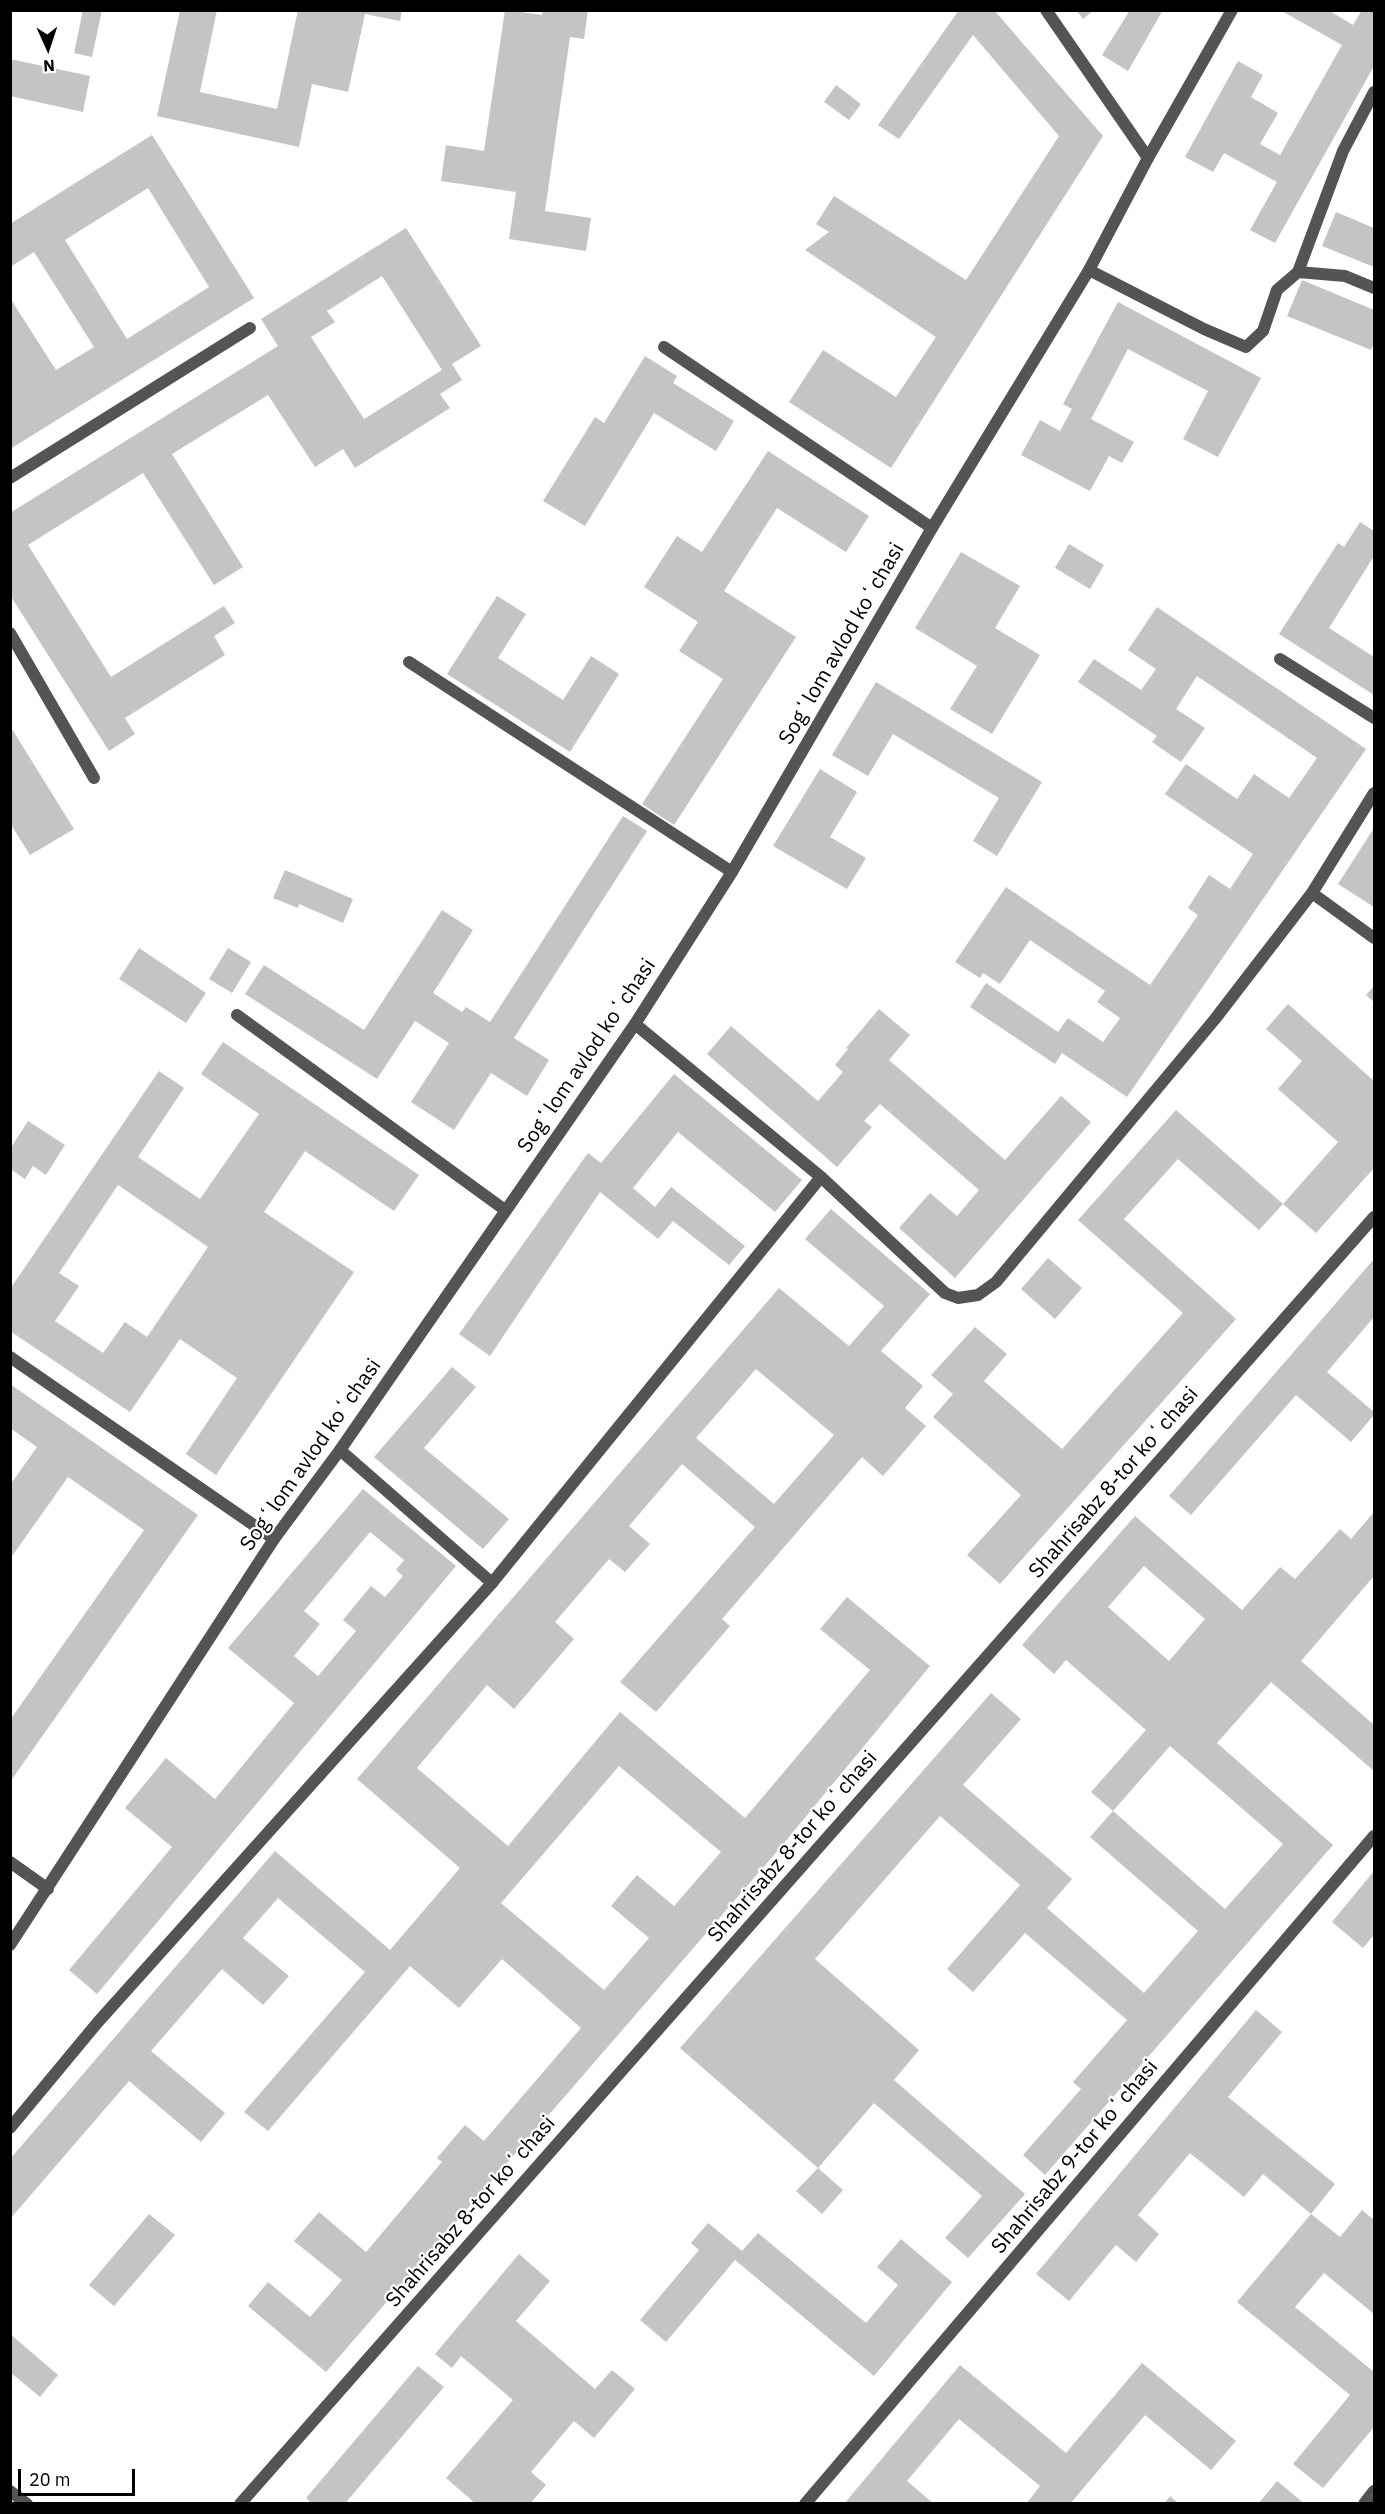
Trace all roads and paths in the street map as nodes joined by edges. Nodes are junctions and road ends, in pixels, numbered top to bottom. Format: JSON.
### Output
{"nodes":[{"id":1,"x":1046,"y":10,"type":"edge"},
{"id":2,"x":1232,"y":10,"type":"edge"},
{"id":3,"x":1374,"y":92,"type":"edge"},
{"id":4,"x":1148,"y":158,"type":"junction"},
{"id":5,"x":1089,"y":270,"type":"junction"},
{"id":6,"x":1298,"y":272,"type":"junction"},
{"id":7,"x":1374,"y":288,"type":"edge"},
{"id":8,"x":250,"y":328,"type":"dead end"},
{"id":9,"x":664,"y":347,"type":"dead end"},
{"id":10,"x":10,"y":478,"type":"edge"},
{"id":11,"x":932,"y":528,"type":"junction"},
{"id":12,"x":10,"y":633,"type":"edge"},
{"id":13,"x":1280,"y":659,"type":"dead end"},
{"id":14,"x":409,"y":662,"type":"dead end"},
{"id":15,"x":1374,"y":718,"type":"edge"},
{"id":16,"x":94,"y":778,"type":"dead end"},
{"id":17,"x":1374,"y":793,"type":"edge"},
{"id":18,"x":732,"y":872,"type":"junction"},
{"id":19,"x":1312,"y":893,"type":"junction"},
{"id":20,"x":1374,"y":938,"type":"edge"},
{"id":21,"x":237,"y":1015,"type":"dead end"},
{"id":22,"x":635,"y":1024,"type":"junction"},
{"id":23,"x":821,"y":1177,"type":"junction"},
{"id":24,"x":505,"y":1210,"type":"junction"},
{"id":25,"x":1374,"y":1217,"type":"edge"},
{"id":26,"x":10,"y":1357,"type":"edge"},
{"id":27,"x":340,"y":1450,"type":"junction"},
{"id":28,"x":274,"y":1539,"type":"junction"},
{"id":29,"x":492,"y":1583,"type":"junction"},
{"id":30,"x":1374,"y":1836,"type":"edge"},
{"id":31,"x":10,"y":1862,"type":"edge"},
{"id":32,"x":48,"y":1889,"type":"junction"},
{"id":33,"x":10,"y":1945,"type":"edge"},
{"id":34,"x":10,"y":2128,"type":"edge"},
{"id":35,"x":10,"y":2491,"type":"edge"},
{"id":36,"x":1374,"y":2491,"type":"edge"},
{"id":37,"x":27,"y":2504,"type":"edge"},
{"id":38,"x":240,"y":2504,"type":"edge"},
{"id":39,"x":805,"y":2504,"type":"edge"},
{"id":40,"x":1364,"y":2504,"type":"edge"}],
"edges":[{"from":1,"to":4,"type":"street"},
{"from":2,"to":4,"type":"street","name":"Sogʻlom avlod koʻchasi"},
{"from":3,"to":6,"type":"street"},
{"from":4,"to":5,"type":"street","name":"Sogʻlom avlod koʻchasi"},
{"from":5,"to":6,"type":"street"},
{"from":5,"to":11,"type":"street","name":"Sogʻlom avlod koʻchasi"},
{"from":6,"to":7,"type":"street"},
{"from":8,"to":10,"type":"street"},
{"from":9,"to":11,"type":"street"},
{"from":11,"to":18,"type":"street","name":"Sogʻlom avlod koʻchasi"},
{"from":12,"to":16,"type":"street"},
{"from":13,"to":15,"type":"street"},
{"from":14,"to":18,"type":"street"},
{"from":17,"to":19,"type":"street"},
{"from":18,"to":22,"type":"street","name":"Sogʻlom avlod koʻchasi"},
{"from":19,"to":20,"type":"street"},
{"from":19,"to":23,"type":"street"},
{"from":21,"to":24,"type":"street"},
{"from":22,"to":23,"type":"street"},
{"from":22,"to":24,"type":"street","name":"Sogʻlom avlod koʻchasi"},
{"from":23,"to":29,"type":"street"},
{"from":24,"to":27,"type":"street","name":"Sogʻlom avlod koʻchasi"},
{"from":25,"to":38,"type":"street","name":"Shahrisabz 8-tor koʻchasi"},
{"from":26,"to":28,"type":"street"},
{"from":27,"to":28,"type":"street","name":"Sogʻlom avlod koʻchasi"},
{"from":27,"to":29,"type":"street"},
{"from":28,"to":32,"type":"street","name":"Sogʻlom avlod koʻchasi"},
{"from":29,"to":34,"type":"street"},
{"from":30,"to":39,"type":"street","name":"Shahrisabz 9-tor koʻchasi"},
{"from":31,"to":32,"type":"street"},
{"from":32,"to":33,"type":"street","name":"Sogʻlom avlod koʻchasi"},
{"from":35,"to":37,"type":"street"},
{"from":36,"to":40,"type":"street"}]}
